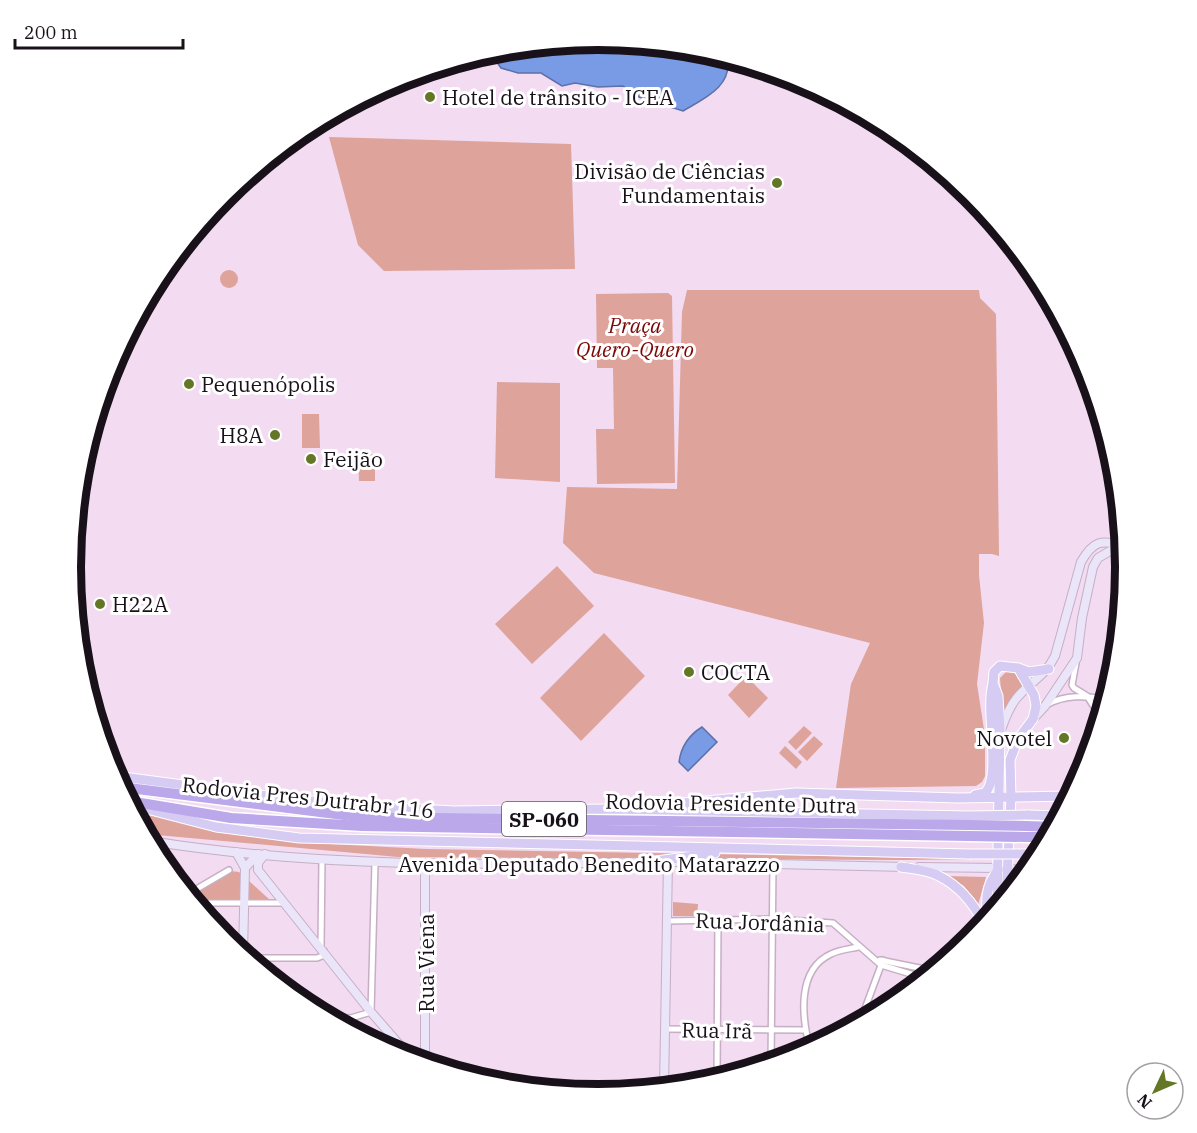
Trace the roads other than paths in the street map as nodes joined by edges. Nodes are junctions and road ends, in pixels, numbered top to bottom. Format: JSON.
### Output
{"nodes":[{"id":1,"x":1115,"y":545,"type":"edge"},
{"id":2,"x":1115,"y":550,"type":"edge"},
{"id":3,"x":1077,"y":658,"type":"junction"},
{"id":4,"x":1018,"y":668,"type":"junction"},
{"id":5,"x":1049,"y":669,"type":"junction"},
{"id":6,"x":993,"y":683,"type":"junction"},
{"id":7,"x":1029,"y":687,"type":"junction"},
{"id":8,"x":1087,"y":696,"type":"junction"},
{"id":9,"x":1099,"y":698,"type":"edge"},
{"id":10,"x":1045,"y":706,"type":"junction"},
{"id":11,"x":1095,"y":709,"type":"edge"},
{"id":12,"x":1033,"y":719,"type":"junction"},
{"id":13,"x":1000,"y":730,"type":"junction"},
{"id":14,"x":127,"y":778,"type":"edge"},
{"id":15,"x":132,"y":788,"type":"edge"},
{"id":16,"x":1061,"y":796,"type":"edge"},
{"id":17,"x":999,"y":797,"type":"junction"},
{"id":18,"x":1011,"y":797,"type":"junction"},
{"id":19,"x":958,"y":798,"type":"junction"},
{"id":20,"x":139,"y":803,"type":"edge"},
{"id":21,"x":142,"y":808,"type":"edge"},
{"id":22,"x":610,"y":809,"type":"junction"},
{"id":23,"x":1049,"y":819,"type":"edge"},
{"id":24,"x":969,"y":826,"type":"junction"},
{"id":25,"x":1026,"y":826,"type":"junction"},
{"id":26,"x":1045,"y":826,"type":"edge"},
{"id":27,"x":1041,"y":833,"type":"edge"},
{"id":28,"x":163,"y":844,"type":"edge"},
{"id":29,"x":173,"y":845,"type":"junction"},
{"id":30,"x":165,"y":847,"type":"edge"},
{"id":31,"x":741,"y":849,"type":"junction"},
{"id":32,"x":236,"y":852,"type":"junction"},
{"id":33,"x":262,"y":854,"type":"junction"},
{"id":34,"x":1028,"y":854,"type":"edge"},
{"id":35,"x":322,"y":859,"type":"junction"},
{"id":36,"x":649,"y":862,"type":"junction"},
{"id":37,"x":668,"y":862,"type":"junction"},
{"id":38,"x":375,"y":863,"type":"junction"},
{"id":39,"x":773,"y":863,"type":"junction"},
{"id":40,"x":425,"y":864,"type":"junction"},
{"id":41,"x":901,"y":867,"type":"junction"},
{"id":42,"x":245,"y":868,"type":"junction"},
{"id":43,"x":1001,"y":869,"type":"junction"},
{"id":44,"x":229,"y":870,"type":"dead end"},
{"id":45,"x":1017,"y":870,"type":"edge"},
{"id":46,"x":1004,"y":887,"type":"edge"},
{"id":47,"x":195,"y":890,"type":"edge"},
{"id":48,"x":999,"y":893,"type":"edge"},
{"id":49,"x":207,"y":903,"type":"edge"},
{"id":50,"x":284,"y":903,"type":"junction"},
{"id":51,"x":243,"y":904,"type":"junction"},
{"id":52,"x":986,"y":909,"type":"edge"},
{"id":53,"x":980,"y":915,"type":"edge"},
{"id":54,"x":718,"y":919,"type":"junction"},
{"id":55,"x":772,"y":919,"type":"junction"},
{"id":56,"x":667,"y":921,"type":"junction"},
{"id":57,"x":243,"y":941,"type":"edge"},
{"id":58,"x":858,"y":947,"type":"junction"},
{"id":59,"x":322,"y":949,"type":"junction"},
{"id":60,"x":262,"y":958,"type":"edge"},
{"id":61,"x":882,"y":963,"type":"junction"},
{"id":62,"x":922,"y":969,"type":"edge"},
{"id":63,"x":915,"y":975,"type":"edge"},
{"id":64,"x":865,"y":1009,"type":"edge"},
{"id":65,"x":371,"y":1012,"type":"junction"},
{"id":66,"x":347,"y":1018,"type":"edge"},
{"id":67,"x":665,"y":1029,"type":"junction"},
{"id":68,"x":717,"y":1030,"type":"junction"},
{"id":69,"x":805,"y":1030,"type":"junction"},
{"id":70,"x":772,"y":1031,"type":"junction"},
{"id":71,"x":807,"y":1039,"type":"edge"},
{"id":72,"x":397,"y":1042,"type":"edge"},
{"id":73,"x":425,"y":1053,"type":"edge"},
{"id":74,"x":771,"y":1054,"type":"edge"},
{"id":75,"x":717,"y":1070,"type":"edge"},
{"id":76,"x":664,"y":1079,"type":"edge"}],
"edges":[{"from":1,"to":5,"type":"main road"},
{"from":2,"to":3,"type":"main road"},
{"from":3,"to":8,"type":"street"},
{"from":3,"to":10,"type":"main road"},
{"from":4,"to":5,"type":"main road"},
{"from":4,"to":6,"type":"main road"},
{"from":4,"to":7,"type":"main road"},
{"from":5,"to":7,"type":"main road"},
{"from":6,"to":13,"type":"main road"},
{"from":6,"to":19,"type":"main road"},
{"from":7,"to":12,"type":"main road"},
{"from":7,"to":13,"type":"main road"},
{"from":8,"to":9,"type":"street"},
{"from":8,"to":10,"type":"street"},
{"from":8,"to":11,"type":"street"},
{"from":10,"to":12,"type":"main road"},
{"from":12,"to":18,"type":"main road"},
{"from":13,"to":17,"type":"main road"},
{"from":14,"to":22,"type":"main road","name":"Rodovia Pres Dutrabr 116"},
{"from":15,"to":24,"type":"highway","name":"Rodovia Presidente Dutra","number":"SP-060"},
{"from":16,"to":18,"type":"main road"},
{"from":17,"to":18,"type":"main road"},
{"from":17,"to":19,"type":"main road"},
{"from":17,"to":43,"type":"main road"},
{"from":18,"to":43,"type":"main road"},
{"from":19,"to":22,"type":"main road"},
{"from":20,"to":24,"type":"highway","name":"Rodovia Presidente Dutra","number":"SP-060"},
{"from":21,"to":31,"type":"main road"},
{"from":22,"to":24,"type":"main road"},
{"from":23,"to":25,"type":"main road"},
{"from":24,"to":25,"type":"highway","name":"Rodovia Presidente Dutra","number":"SP-060","bridge":true},
{"from":25,"to":26,"type":"highway","name":"Rodovia Presidente Dutra","number":"SP-060"},
{"from":25,"to":27,"type":"highway","name":"Rodovia Presidente Dutra","number":"SP-060"},
{"from":28,"to":29,"type":"main road","name":"Avenida Deputado Benedito Matarazzo"},
{"from":29,"to":30,"type":"main road"},
{"from":29,"to":32,"type":"main road","name":"Avenida Deputado Benedito Matarazzo"},
{"from":31,"to":34,"type":"main road","bridge":true},
{"from":31,"to":36,"type":"main road"},
{"from":32,"to":33,"type":"main road","name":"Avenida Deputado Benedito Matarazzo"},
{"from":32,"to":42,"type":"main road"},
{"from":33,"to":35,"type":"main road","name":"Avenida Deputado Benedito Matarazzo"},
{"from":33,"to":42,"type":"main road"},
{"from":33,"to":50,"type":"main road"},
{"from":35,"to":38,"type":"main road","name":"Avenida Deputado Benedito Matarazzo"},
{"from":35,"to":59,"type":"street"},
{"from":36,"to":37,"type":"main road","name":"Avenida Deputado Benedito Matarazzo"},
{"from":36,"to":40,"type":"main road","name":"Avenida Deputado Benedito Matarazzo"},
{"from":37,"to":39,"type":"main road","name":"Avenida Deputado Benedito Matarazzo"},
{"from":37,"to":56,"type":"main road"},
{"from":38,"to":40,"type":"main road","name":"Avenida Deputado Benedito Matarazzo"},
{"from":38,"to":65,"type":"street"},
{"from":39,"to":41,"type":"main road","name":"Avenida Deputado Benedito Matarazzo"},
{"from":39,"to":55,"type":"street"},
{"from":40,"to":73,"type":"main road","name":"Rua Viena"},
{"from":41,"to":43,"type":"main road","name":"Avenida Deputado Benedito Matarazzo"},
{"from":41,"to":53,"type":"main road"},
{"from":42,"to":51,"type":"main road"},
{"from":43,"to":45,"type":"main road","name":"Avenida Deputado Benedito Matarazzo"},
{"from":43,"to":46,"type":"main road"},
{"from":43,"to":48,"type":"main road"},
{"from":43,"to":52,"type":"main road"},
{"from":44,"to":47,"type":"street"},
{"from":49,"to":51,"type":"street"},
{"from":50,"to":51,"type":"street"},
{"from":50,"to":59,"type":"main road"},
{"from":51,"to":57,"type":"main road"},
{"from":54,"to":55,"type":"street","name":"Rua Jordânia"},
{"from":54,"to":56,"type":"street","name":"Rua Jordânia"},
{"from":54,"to":68,"type":"street"},
{"from":55,"to":58,"type":"street","name":"Rua Jordânia"},
{"from":55,"to":70,"type":"street"},
{"from":56,"to":67,"type":"main road"},
{"from":58,"to":61,"type":"street","name":"Rua Jordânia"},
{"from":58,"to":69,"type":"street"},
{"from":59,"to":60,"type":"street"},
{"from":59,"to":65,"type":"main road"},
{"from":61,"to":62,"type":"street","name":"Rua Jordânia"},
{"from":61,"to":63,"type":"street","name":"Rua Jordânia"},
{"from":61,"to":64,"type":"street"},
{"from":65,"to":66,"type":"street"},
{"from":65,"to":72,"type":"main road"},
{"from":67,"to":68,"type":"street","name":"Rua Irã"},
{"from":67,"to":76,"type":"main road"},
{"from":68,"to":70,"type":"street","name":"Rua Irã"},
{"from":68,"to":75,"type":"street"},
{"from":69,"to":70,"type":"street","name":"Rua Irã"},
{"from":69,"to":71,"type":"street"},
{"from":70,"to":74,"type":"street"}]}
